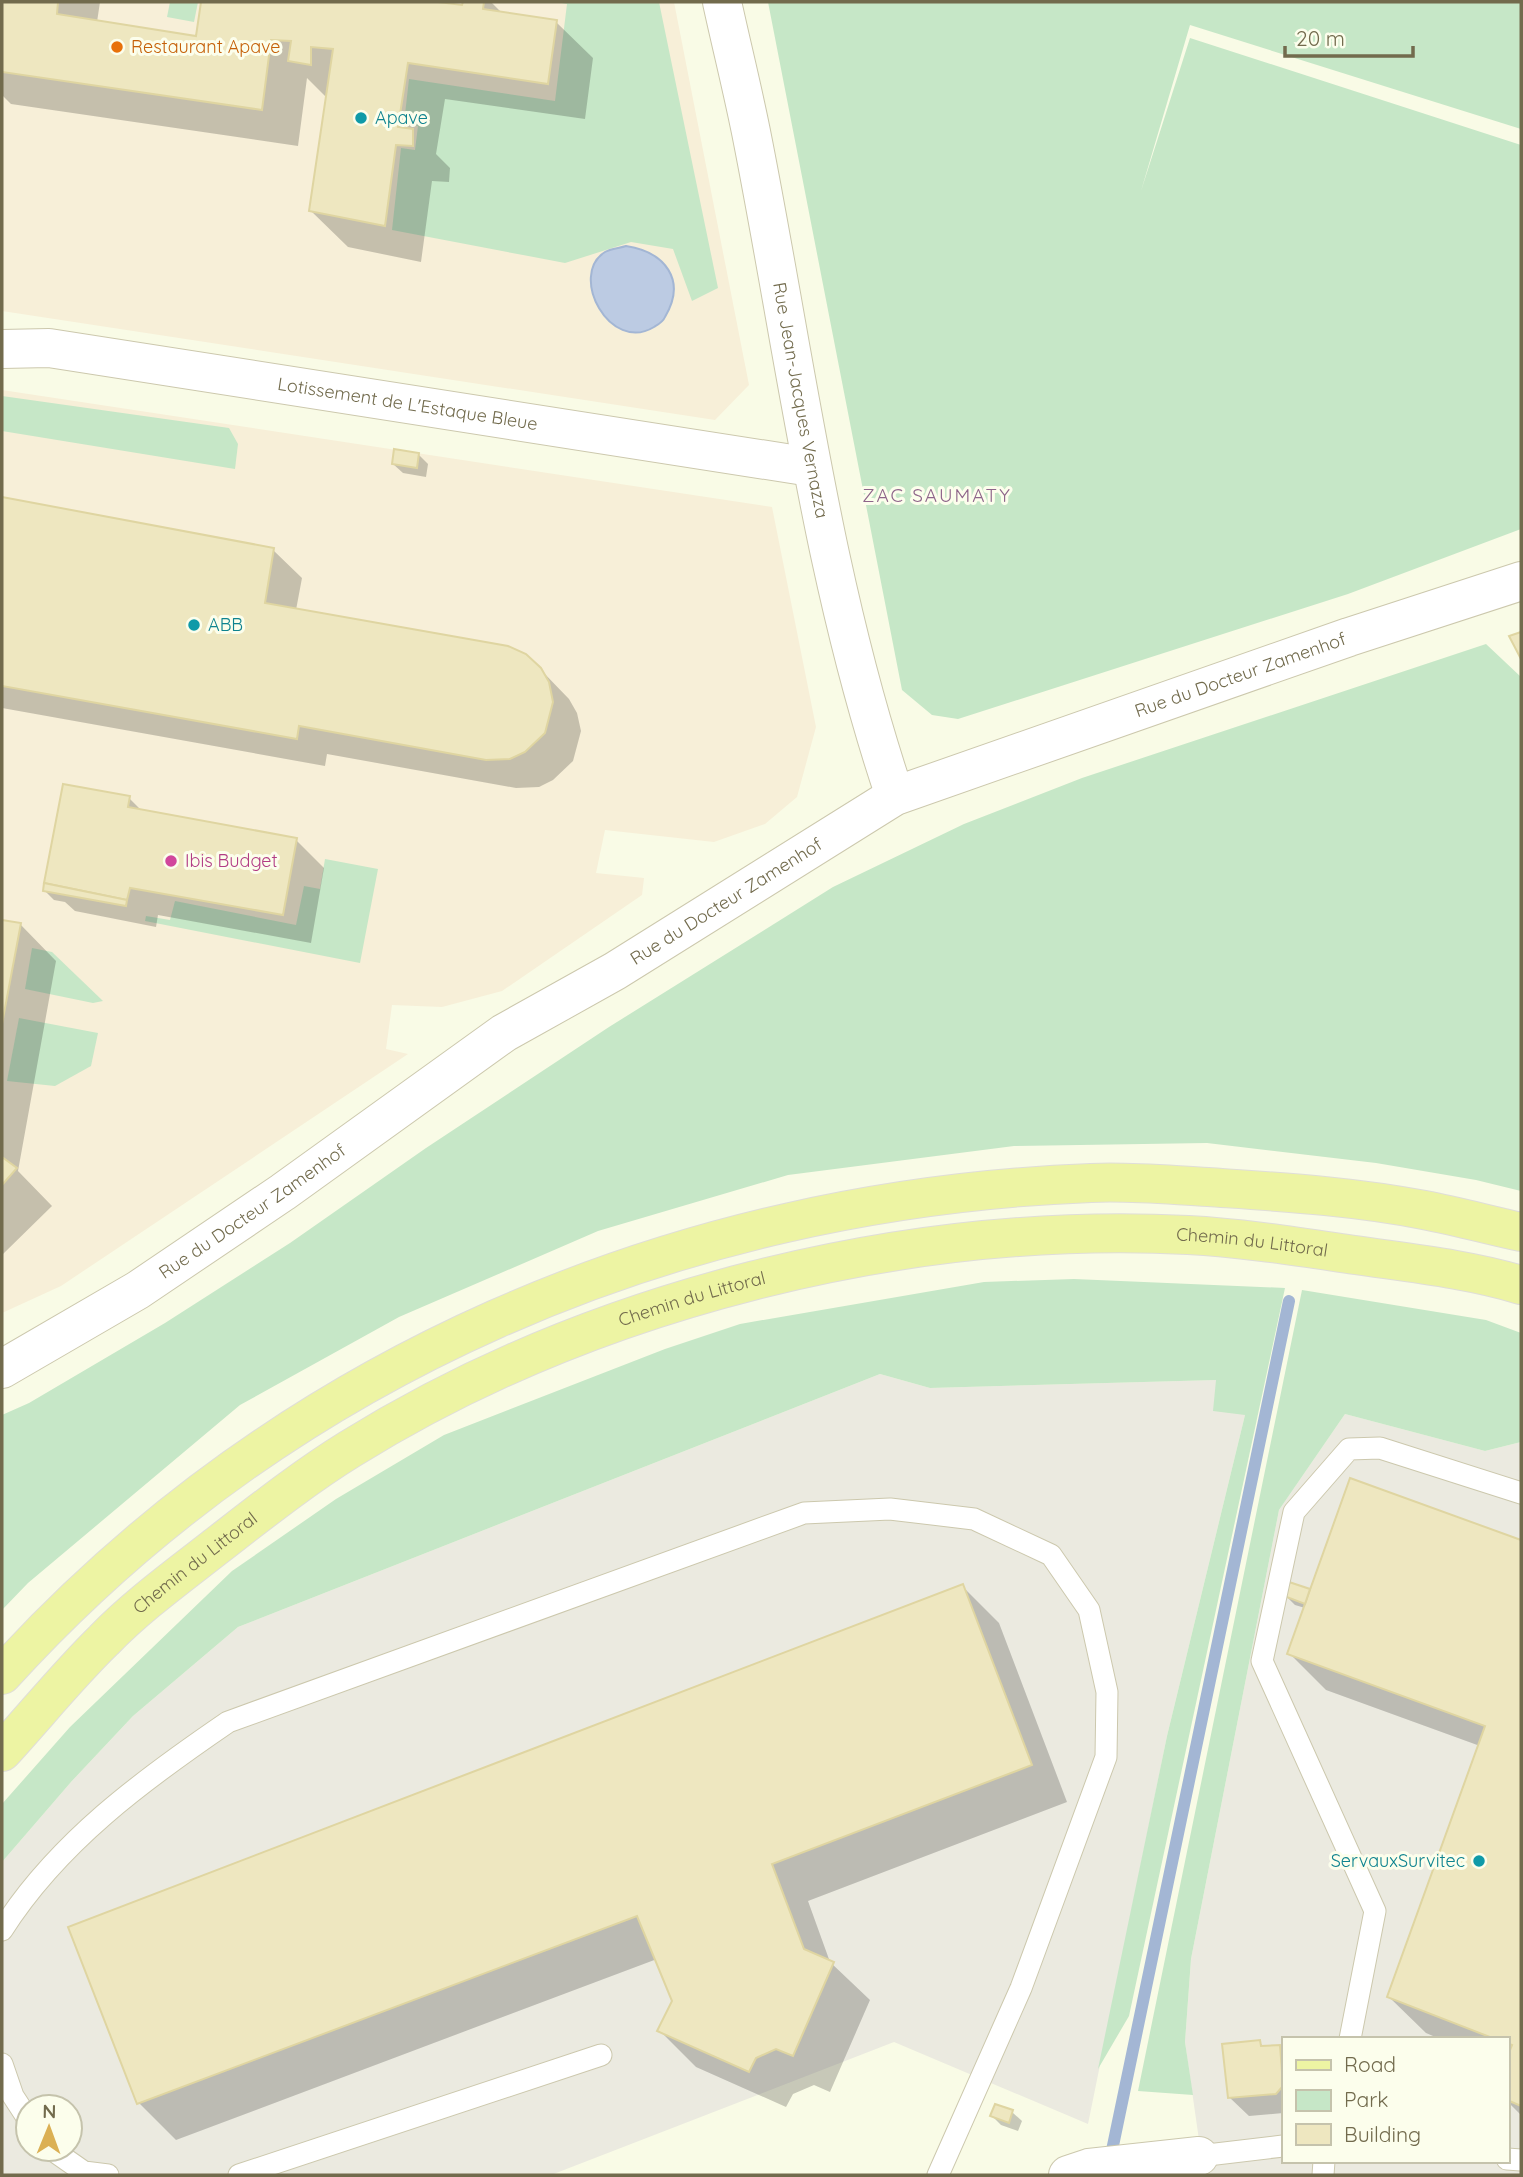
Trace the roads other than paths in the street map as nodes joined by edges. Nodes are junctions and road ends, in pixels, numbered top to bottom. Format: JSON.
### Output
{"nodes":[{"id":1,"x":722,"y":2,"type":"edge"},
{"id":2,"x":2,"y":349,"type":"edge"},
{"id":3,"x":811,"y":467,"type":"junction"},
{"id":4,"x":1521,"y":581,"type":"edge"},
{"id":5,"x":895,"y":796,"type":"junction"},
{"id":6,"x":1521,"y":1232,"type":"edge"},
{"id":7,"x":1521,"y":1285,"type":"edge"},
{"id":8,"x":2,"y":1369,"type":"edge"},
{"id":9,"x":1521,"y":1493,"type":"edge"},
{"id":10,"x":2,"y":1675,"type":"edge"},
{"id":11,"x":2,"y":1752,"type":"edge"},
{"id":12,"x":2,"y":1930,"type":"edge"},
{"id":13,"x":1350,"y":2037,"type":"edge"},
{"id":14,"x":601,"y":2055,"type":"dead end"},
{"id":15,"x":2,"y":2064,"type":"edge"},
{"id":16,"x":14,"y":2098,"type":"edge"},
{"id":17,"x":1282,"y":2146,"type":"edge"},
{"id":18,"x":1199,"y":2156,"type":"joint"},
{"id":19,"x":71,"y":2163,"type":"edge"},
{"id":20,"x":1079,"y":2172,"type":"edge"},
{"id":21,"x":108,"y":2175,"type":"edge"},
{"id":22,"x":239,"y":2175,"type":"edge"},
{"id":23,"x":938,"y":2175,"type":"edge"}],
"edges":[{"from":1,"to":3,"type":"street","name":"Rue Jean-Jacques Vernazza"},
{"from":2,"to":3,"type":"street","name":"Lotissement de L'Estaque Bleue"},
{"from":3,"to":5,"type":"street","name":"Rue Jean-Jacques Vernazza"},
{"from":4,"to":5,"type":"street","name":"Rue du Docteur Zamenhof"},
{"from":5,"to":8,"type":"street","name":"Rue du Docteur Zamenhof"},
{"from":6,"to":10,"type":"main road"},
{"from":7,"to":11,"type":"main road","name":"Chemin du Littoral"},
{"from":9,"to":13,"type":"lane"},
{"from":12,"to":23,"type":"lane"},
{"from":14,"to":22,"type":"lane"},
{"from":15,"to":16,"type":"lane"},
{"from":17,"to":18,"type":"lane"},
{"from":18,"to":20,"type":"street"},
{"from":19,"to":21,"type":"lane"}]}
